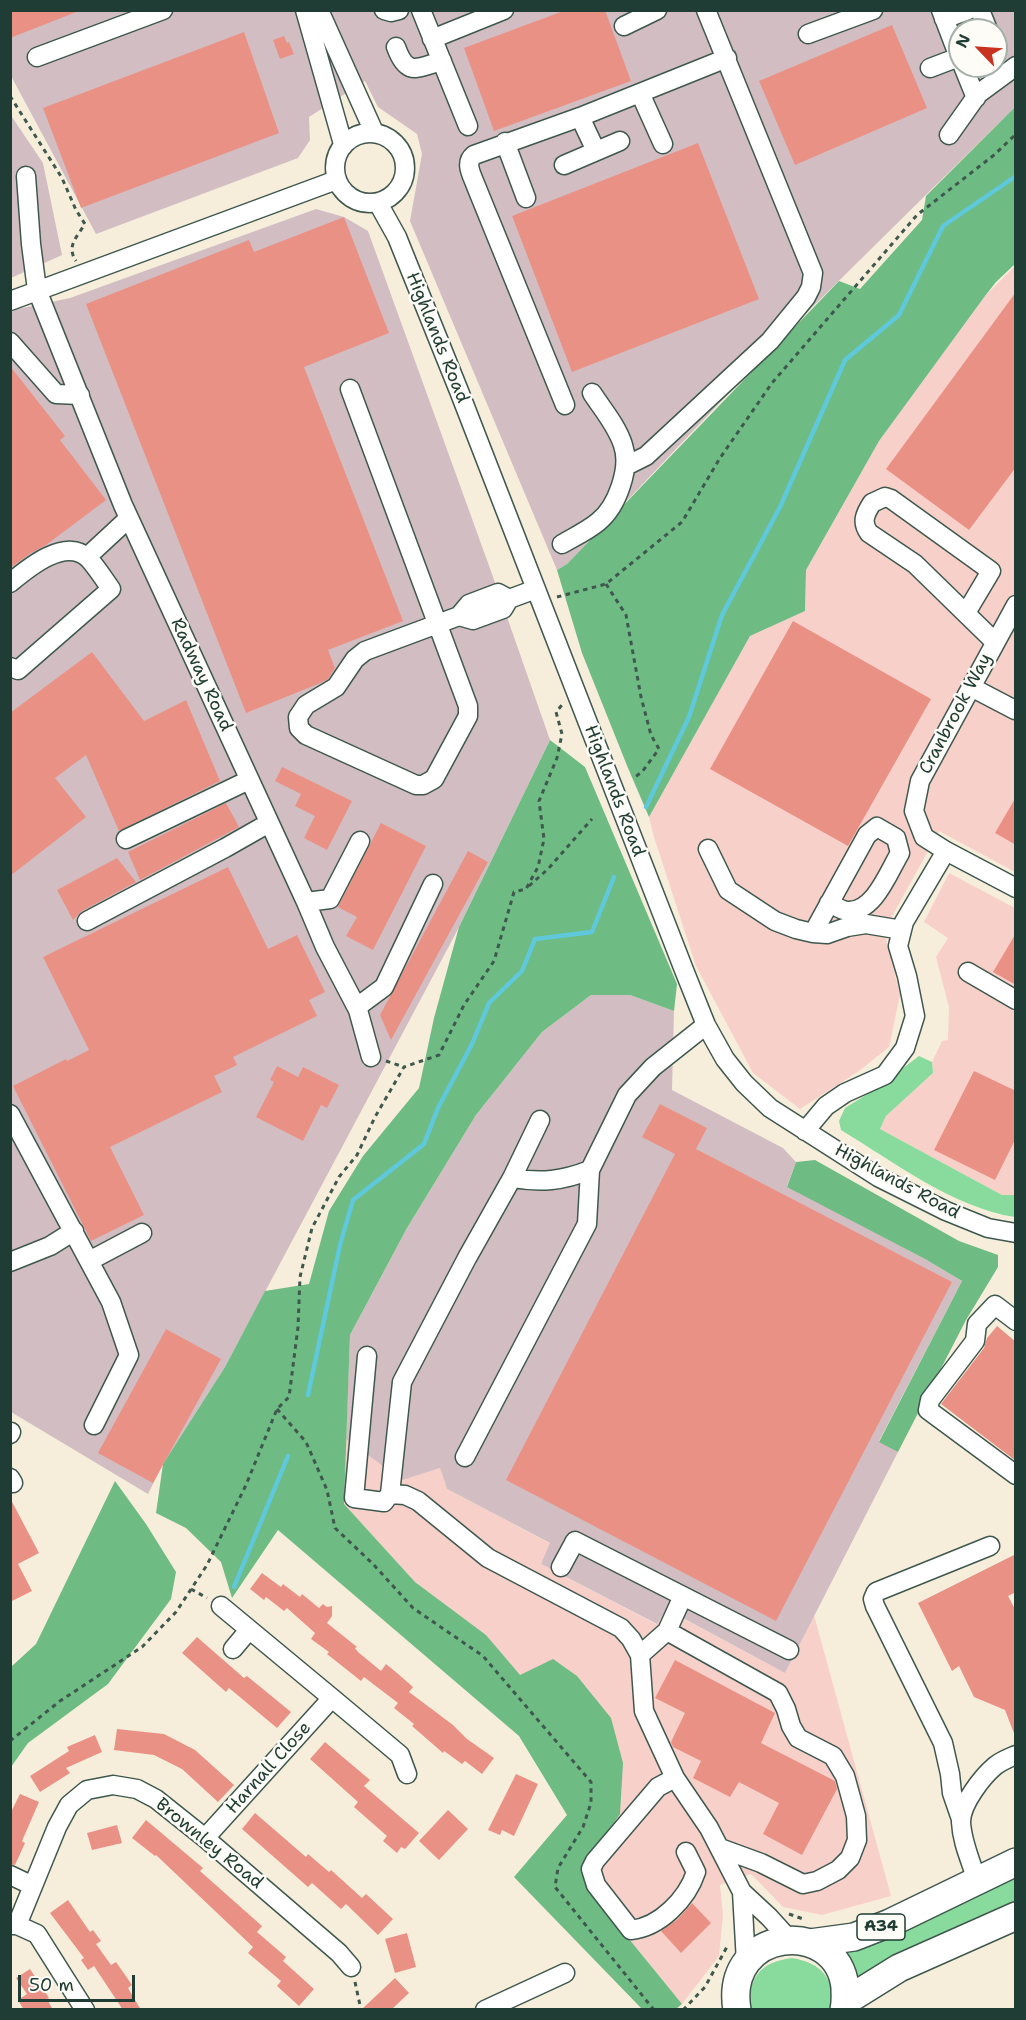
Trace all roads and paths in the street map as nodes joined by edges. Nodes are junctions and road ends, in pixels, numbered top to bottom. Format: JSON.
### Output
{"nodes":[{"id":1,"x":163,"y":10,"type":"edge"},
{"id":2,"x":305,"y":10,"type":"edge"},
{"id":3,"x":319,"y":10,"type":"edge"},
{"id":4,"x":384,"y":10,"type":"edge"},
{"id":5,"x":399,"y":10,"type":"edge"},
{"id":6,"x":421,"y":10,"type":"edge"},
{"id":7,"x":504,"y":10,"type":"edge"},
{"id":8,"x":657,"y":10,"type":"edge"},
{"id":9,"x":706,"y":10,"type":"edge"},
{"id":10,"x":873,"y":10,"type":"edge"},
{"id":11,"x":968,"y":10,"type":"edge"},
{"id":12,"x":943,"y":15,"type":"edge"},
{"id":13,"x":624,"y":26,"type":"dead end"},
{"id":14,"x":808,"y":34,"type":"dead end"},
{"id":15,"x":432,"y":39,"type":"junction"},
{"id":16,"x":396,"y":47,"type":"dead end"},
{"id":17,"x":37,"y":57,"type":"dead end"},
{"id":18,"x":727,"y":58,"type":"junction"},
{"id":19,"x":442,"y":61,"type":"junction"},
{"id":20,"x":948,"y":64,"type":"edge"},
{"id":21,"x":1016,"y":66,"type":"edge"},
{"id":22,"x":930,"y":68,"type":"dead end"},
{"id":23,"x":967,"y":78,"type":"edge"},
{"id":24,"x":640,"y":93,"type":"junction"},
{"id":25,"x":10,"y":96,"type":"edge"},
{"id":26,"x":976,"y":98,"type":"junction"},
{"id":27,"x":579,"y":117,"type":"junction"},
{"id":28,"x":468,"y":126,"type":"dead end"},
{"id":29,"x":374,"y":132,"type":"junction"},
{"id":30,"x":1016,"y":134,"type":"edge"},
{"id":31,"x":949,"y":135,"type":"dead end"},
{"id":32,"x":620,"y":141,"type":"dead end"},
{"id":33,"x":505,"y":142,"type":"junction"},
{"id":34,"x":343,"y":144,"type":"junction"},
{"id":35,"x":663,"y":144,"type":"dead end"},
{"id":36,"x":596,"y":152,"type":"junction"},
{"id":37,"x":564,"y":165,"type":"dead end"},
{"id":38,"x":26,"y":176,"type":"dead end"},
{"id":39,"x":336,"y":178,"type":"junction"},
{"id":40,"x":526,"y":198,"type":"dead end"},
{"id":41,"x":378,"y":203,"type":"junction"},
{"id":42,"x":83,"y":273,"type":"junction"},
{"id":43,"x":37,"y":290,"type":"junction"},
{"id":44,"x":10,"y":301,"type":"edge"},
{"id":45,"x":10,"y":342,"type":"edge"},
{"id":46,"x":350,"y":389,"type":"dead end"},
{"id":47,"x":592,"y":393,"type":"dead end"},
{"id":48,"x":80,"y":395,"type":"junction"},
{"id":49,"x":565,"y":405,"type":"dead end"},
{"id":50,"x":626,"y":466,"type":"junction"},
{"id":51,"x":129,"y":518,"type":"junction"},
{"id":52,"x":562,"y":544,"type":"dead end"},
{"id":53,"x":87,"y":557,"type":"junction"},
{"id":54,"x":10,"y":584,"type":"edge"},
{"id":55,"x":606,"y":584,"type":"junction"},
{"id":56,"x":539,"y":595,"type":"junction"},
{"id":57,"x":1016,"y":605,"type":"edge"},
{"id":58,"x":966,"y":613,"type":"junction"},
{"id":59,"x":437,"y":623,"type":"junction"},
{"id":60,"x":995,"y":642,"type":"junction"},
{"id":61,"x":10,"y":667,"type":"edge"},
{"id":62,"x":971,"y":687,"type":"junction"},
{"id":63,"x":575,"y":689,"type":"junction"},
{"id":64,"x":1015,"y":710,"type":"edge"},
{"id":65,"x":635,"y":777,"type":"dead end"},
{"id":66,"x":249,"y":780,"type":"junction"},
{"id":67,"x":592,"y":819,"type":"dead end"},
{"id":68,"x":269,"y":823,"type":"junction"},
{"id":69,"x":126,"y":839,"type":"dead end"},
{"id":70,"x":360,"y":841,"type":"dead end"},
{"id":71,"x":708,"y":849,"type":"dead end"},
{"id":72,"x":946,"y":851,"type":"junction"},
{"id":73,"x":433,"y":884,"type":"dead end"},
{"id":74,"x":1016,"y":888,"type":"edge"},
{"id":75,"x":526,"y":889,"type":"junction"},
{"id":76,"x":306,"y":902,"type":"junction"},
{"id":77,"x":829,"y":903,"type":"junction"},
{"id":78,"x":87,"y":921,"type":"dead end"},
{"id":79,"x":902,"y":930,"type":"junction"},
{"id":80,"x":813,"y":933,"type":"junction"},
{"id":81,"x":968,"y":972,"type":"dead end"},
{"id":82,"x":1016,"y":1000,"type":"edge"},
{"id":83,"x":357,"y":1007,"type":"junction"},
{"id":84,"x":706,"y":1025,"type":"junction"},
{"id":85,"x":371,"y":1057,"type":"dead end"},
{"id":86,"x":10,"y":1114,"type":"edge"},
{"id":87,"x":540,"y":1120,"type":"dead end"},
{"id":88,"x":805,"y":1131,"type":"junction"},
{"id":89,"x":590,"y":1170,"type":"junction"},
{"id":90,"x":512,"y":1178,"type":"junction"},
{"id":91,"x":74,"y":1231,"type":"junction"},
{"id":92,"x":142,"y":1233,"type":"dead end"},
{"id":93,"x":1016,"y":1233,"type":"edge"},
{"id":94,"x":89,"y":1261,"type":"junction"},
{"id":95,"x":10,"y":1262,"type":"edge"},
{"id":96,"x":1016,"y":1322,"type":"edge"},
{"id":97,"x":367,"y":1356,"type":"dead end"},
{"id":98,"x":277,"y":1409,"type":"junction"},
{"id":99,"x":94,"y":1425,"type":"dead end"},
{"id":100,"x":465,"y":1457,"type":"dead end"},
{"id":101,"x":1016,"y":1475,"type":"edge"},
{"id":102,"x":390,"y":1494,"type":"junction"},
{"id":103,"x":990,"y":1546,"type":"dead end"},
{"id":104,"x":561,"y":1567,"type":"dead end"},
{"id":105,"x":683,"y":1596,"type":"junction"},
{"id":106,"x":221,"y":1606,"type":"dead end"},
{"id":107,"x":249,"y":1630,"type":"junction"},
{"id":108,"x":667,"y":1631,"type":"junction"},
{"id":109,"x":233,"y":1648,"type":"dead end"},
{"id":110,"x":789,"y":1650,"type":"dead end"},
{"id":111,"x":640,"y":1655,"type":"junction"},
{"id":112,"x":332,"y":1698,"type":"junction"},
{"id":113,"x":10,"y":1741,"type":"edge"},
{"id":114,"x":1016,"y":1755,"type":"edge"},
{"id":115,"x":407,"y":1774,"type":"dead end"},
{"id":116,"x":675,"y":1778,"type":"junction"},
{"id":117,"x":961,"y":1819,"type":"junction"},
{"id":118,"x":205,"y":1838,"type":"junction"},
{"id":119,"x":720,"y":1848,"type":"junction"},
{"id":120,"x":686,"y":1852,"type":"dead end"},
{"id":121,"x":1016,"y":1862,"type":"edge"},
{"id":122,"x":10,"y":1875,"type":"edge"},
{"id":123,"x":977,"y":1881,"type":"junction"},
{"id":124,"x":33,"y":1886,"type":"junction"},
{"id":125,"x":742,"y":1892,"type":"junction"},
{"id":126,"x":1016,"y":1916,"type":"edge"},
{"id":127,"x":769,"y":1917,"type":"junction"},
{"id":128,"x":14,"y":1925,"type":"edge"},
{"id":129,"x":745,"y":1926,"type":"junction"},
{"id":130,"x":802,"y":1934,"type":"junction"},
{"id":131,"x":746,"y":1962,"type":"junction"},
{"id":132,"x":351,"y":1967,"type":"joint"},
{"id":133,"x":565,"y":1973,"type":"dead end"},
{"id":134,"x":845,"y":2005,"type":"edge"},
{"id":135,"x":731,"y":2006,"type":"edge"},
{"id":136,"x":85,"y":2010,"type":"edge"},
{"id":137,"x":361,"y":2010,"type":"edge"},
{"id":138,"x":485,"y":2010,"type":"edge"},
{"id":139,"x":654,"y":2010,"type":"edge"},
{"id":140,"x":683,"y":2010,"type":"edge"}],
"edges":[{"from":1,"to":17,"type":"street"},
{"from":2,"to":34,"type":"street"},
{"from":3,"to":29,"type":"street"},
{"from":4,"to":5,"type":"street"},
{"from":6,"to":15,"type":"street"},
{"from":7,"to":15,"type":"street"},
{"from":8,"to":13,"type":"street"},
{"from":9,"to":18,"type":"street"},
{"from":10,"to":14,"type":"street"},
{"from":11,"to":12,"type":"street"},
{"from":15,"to":19,"type":"street"},
{"from":16,"to":19,"type":"street"},
{"from":18,"to":24,"type":"street"},
{"from":18,"to":50,"type":"street"},
{"from":19,"to":28,"type":"street"},
{"from":20,"to":22,"type":"street"},
{"from":21,"to":26,"type":"street"},
{"from":23,"to":26,"type":"street"},
{"from":24,"to":27,"type":"street"},
{"from":24,"to":35,"type":"street"},
{"from":25,"to":42,"type":"path"},
{"from":26,"to":31,"type":"street"},
{"from":27,"to":33,"type":"street"},
{"from":27,"to":36,"type":"street"},
{"from":29,"to":34,"type":"street"},
{"from":29,"to":41,"type":"street"},
{"from":30,"to":55,"type":"path"},
{"from":32,"to":36,"type":"street"},
{"from":33,"to":40,"type":"street"},
{"from":33,"to":49,"type":"street"},
{"from":34,"to":39,"type":"street"},
{"from":36,"to":37,"type":"street"},
{"from":38,"to":43,"type":"street","name":"Radway Road"},
{"from":39,"to":41,"type":"street"},
{"from":39,"to":42,"type":"street"},
{"from":41,"to":56,"type":"street","name":"Highlands Road"},
{"from":42,"to":43,"type":"street"},
{"from":43,"to":44,"type":"street"},
{"from":43,"to":48,"type":"street","name":"Radway Road"},
{"from":45,"to":48,"type":"street"},
{"from":46,"to":59,"type":"street"},
{"from":47,"to":50,"type":"street"},
{"from":48,"to":51,"type":"street","name":"Radway Road"},
{"from":50,"to":52,"type":"street"},
{"from":51,"to":53,"type":"street"},
{"from":51,"to":66,"type":"street","name":"Radway Road"},
{"from":53,"to":54,"type":"street"},
{"from":53,"to":61,"type":"street"},
{"from":55,"to":56,"type":"path"},
{"from":55,"to":65,"type":"path"},
{"from":56,"to":59,"type":"street"},
{"from":56,"to":63,"type":"street","name":"Highlands Road"},
{"from":57,"to":60,"type":"street","name":"Cranbrook Way"},
{"from":58,"to":58,"type":"street"},
{"from":58,"to":60,"type":"street"},
{"from":59,"to":59,"type":"street"},
{"from":60,"to":62,"type":"street","name":"Cranbrook Way"},
{"from":62,"to":64,"type":"street"},
{"from":62,"to":72,"type":"street","name":"Cranbrook Way"},
{"from":63,"to":75,"type":"path"},
{"from":63,"to":84,"type":"street","name":"Highlands Road"},
{"from":66,"to":68,"type":"street","name":"Radway Road"},
{"from":66,"to":69,"type":"street"},
{"from":67,"to":75,"type":"path"},
{"from":68,"to":76,"type":"street","name":"Radway Road"},
{"from":68,"to":78,"type":"street"},
{"from":70,"to":76,"type":"street"},
{"from":71,"to":80,"type":"street"},
{"from":72,"to":74,"type":"street","name":"Cranbrook Way"},
{"from":72,"to":79,"type":"street"},
{"from":73,"to":83,"type":"street"},
{"from":75,"to":98,"type":"path"},
{"from":76,"to":83,"type":"street","name":"Radway Road"},
{"from":77,"to":77,"type":"street"},
{"from":77,"to":80,"type":"street"},
{"from":79,"to":80,"type":"street"},
{"from":79,"to":88,"type":"street"},
{"from":81,"to":82,"type":"street"},
{"from":83,"to":85,"type":"street","name":"Radway Road"},
{"from":84,"to":88,"type":"street","name":"Highlands Road"},
{"from":84,"to":89,"type":"street"},
{"from":86,"to":91,"type":"street"},
{"from":87,"to":90,"type":"street"},
{"from":88,"to":93,"type":"street","name":"Highlands Road"},
{"from":89,"to":90,"type":"street"},
{"from":89,"to":100,"type":"street"},
{"from":90,"to":102,"type":"street"},
{"from":91,"to":94,"type":"street"},
{"from":91,"to":95,"type":"street"},
{"from":92,"to":94,"type":"street"},
{"from":94,"to":99,"type":"street"},
{"from":96,"to":101,"type":"street"},
{"from":97,"to":102,"type":"street"},
{"from":98,"to":113,"type":"path"},
{"from":98,"to":139,"type":"path"},
{"from":102,"to":111,"type":"street"},
{"from":103,"to":117,"type":"street"},
{"from":104,"to":105,"type":"street"},
{"from":105,"to":108,"type":"street"},
{"from":105,"to":110,"type":"street"},
{"from":106,"to":107,"type":"street"},
{"from":107,"to":109,"type":"street"},
{"from":107,"to":112,"type":"street"},
{"from":108,"to":111,"type":"street"},
{"from":108,"to":119,"type":"street"},
{"from":111,"to":116,"type":"street"},
{"from":112,"to":115,"type":"street"},
{"from":112,"to":118,"type":"street","name":"Harnall Close"},
{"from":114,"to":117,"type":"street"},
{"from":116,"to":119,"type":"street"},
{"from":116,"to":120,"type":"street"},
{"from":117,"to":123,"type":"street"},
{"from":118,"to":124,"type":"street","name":"Brownley Road"},
{"from":118,"to":132,"type":"street","name":"Brownley Road"},
{"from":119,"to":125,"type":"street"},
{"from":121,"to":123,"type":"highway","number":"A34"},
{"from":122,"to":124,"type":"street"},
{"from":123,"to":130,"type":"highway","number":"A34"},
{"from":124,"to":128,"type":"street","name":"Brownley Road"},
{"from":125,"to":127,"type":"street"},
{"from":125,"to":129,"type":"street"},
{"from":126,"to":134,"type":"highway","number":"A34"},
{"from":127,"to":130,"type":"street"},
{"from":127,"to":130,"type":"path"},
{"from":128,"to":136,"type":"street"},
{"from":129,"to":131,"type":"street"},
{"from":129,"to":140,"type":"path"},
{"from":130,"to":131,"type":"highway","number":"A34"},
{"from":130,"to":134,"type":"highway","number":"A34"},
{"from":131,"to":135,"type":"highway"},
{"from":132,"to":137,"type":"path"},
{"from":133,"to":138,"type":"street"}]}
